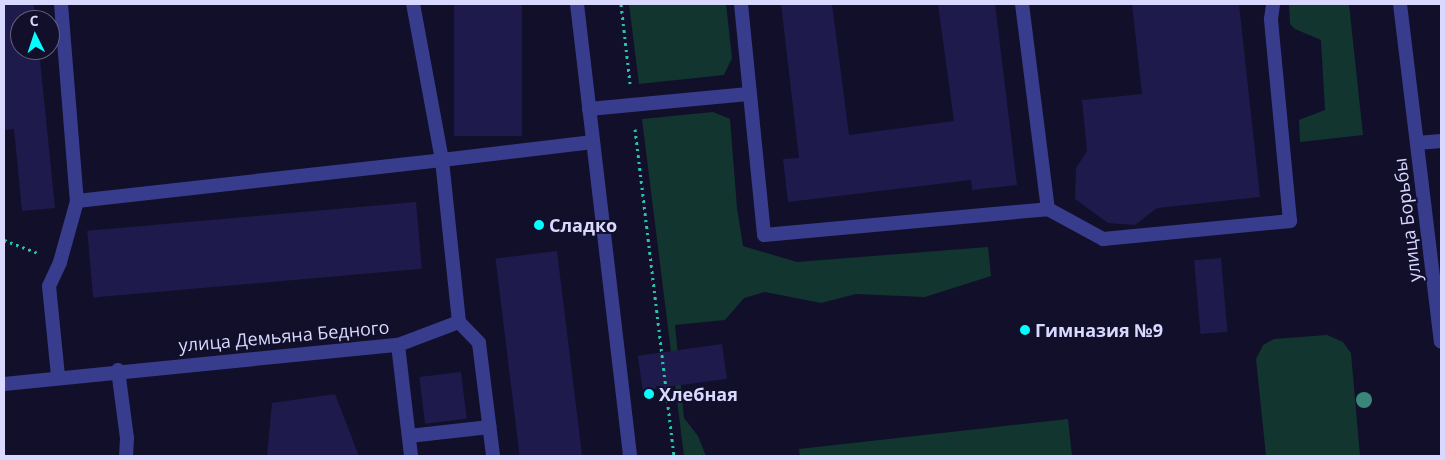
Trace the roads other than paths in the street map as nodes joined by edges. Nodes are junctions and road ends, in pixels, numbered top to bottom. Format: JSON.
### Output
{"nodes":[{"id":1,"x":61,"y":4,"type":"edge"},
{"id":2,"x":413,"y":4,"type":"edge"},
{"id":3,"x":577,"y":4,"type":"edge"},
{"id":4,"x":741,"y":4,"type":"edge"},
{"id":5,"x":1022,"y":4,"type":"edge"},
{"id":6,"x":1273,"y":4,"type":"edge"},
{"id":7,"x":1400,"y":4,"type":"edge"},
{"id":8,"x":748,"y":94,"type":"junction"},
{"id":9,"x":590,"y":109,"type":"junction"},
{"id":10,"x":1441,"y":141,"type":"edge"},
{"id":11,"x":593,"y":142,"type":"junction"},
{"id":12,"x":1417,"y":144,"type":"junction"},
{"id":13,"x":442,"y":160,"type":"junction"},
{"id":14,"x":77,"y":201,"type":"junction"},
{"id":15,"x":1048,"y":209,"type":"junction"},
{"id":16,"x":459,"y":322,"type":"junction"},
{"id":17,"x":1441,"y":342,"type":"edge"},
{"id":18,"x":398,"y":345,"type":"junction"},
{"id":19,"x":118,"y":370,"type":"junction"},
{"id":20,"x":58,"y":376,"type":"junction"},
{"id":21,"x":4,"y":384,"type":"edge"},
{"id":22,"x":489,"y":427,"type":"junction"},
{"id":23,"x":409,"y":436,"type":"junction"},
{"id":24,"x":126,"y":456,"type":"edge"},
{"id":25,"x":410,"y":456,"type":"edge"},
{"id":26,"x":493,"y":456,"type":"edge"},
{"id":27,"x":630,"y":456,"type":"edge"}],
"edges":[{"from":1,"to":14,"type":"street"},
{"from":2,"to":13,"type":"street"},
{"from":3,"to":9,"type":"street"},
{"from":4,"to":8,"type":"street"},
{"from":5,"to":15,"type":"street"},
{"from":6,"to":15,"type":"street"},
{"from":7,"to":12,"type":"street","name":"улица Борьбы"},
{"from":8,"to":9,"type":"street"},
{"from":8,"to":15,"type":"street"},
{"from":9,"to":11,"type":"street"},
{"from":10,"to":12,"type":"street"},
{"from":11,"to":13,"type":"street"},
{"from":11,"to":27,"type":"street"},
{"from":12,"to":17,"type":"street","name":"улица Борьбы"},
{"from":13,"to":14,"type":"street"},
{"from":13,"to":16,"type":"street"},
{"from":14,"to":20,"type":"street"},
{"from":16,"to":18,"type":"street","name":"улица Демьяна Бедного"},
{"from":16,"to":22,"type":"street"},
{"from":18,"to":19,"type":"street","name":"улица Демьяна Бедного"},
{"from":18,"to":23,"type":"street"},
{"from":19,"to":20,"type":"street","name":"улица Демьяна Бедного"},
{"from":19,"to":24,"type":"street"},
{"from":20,"to":21,"type":"street","name":"улица Демьяна Бедного"},
{"from":22,"to":23,"type":"street"},
{"from":22,"to":26,"type":"street"},
{"from":23,"to":25,"type":"street"}]}
